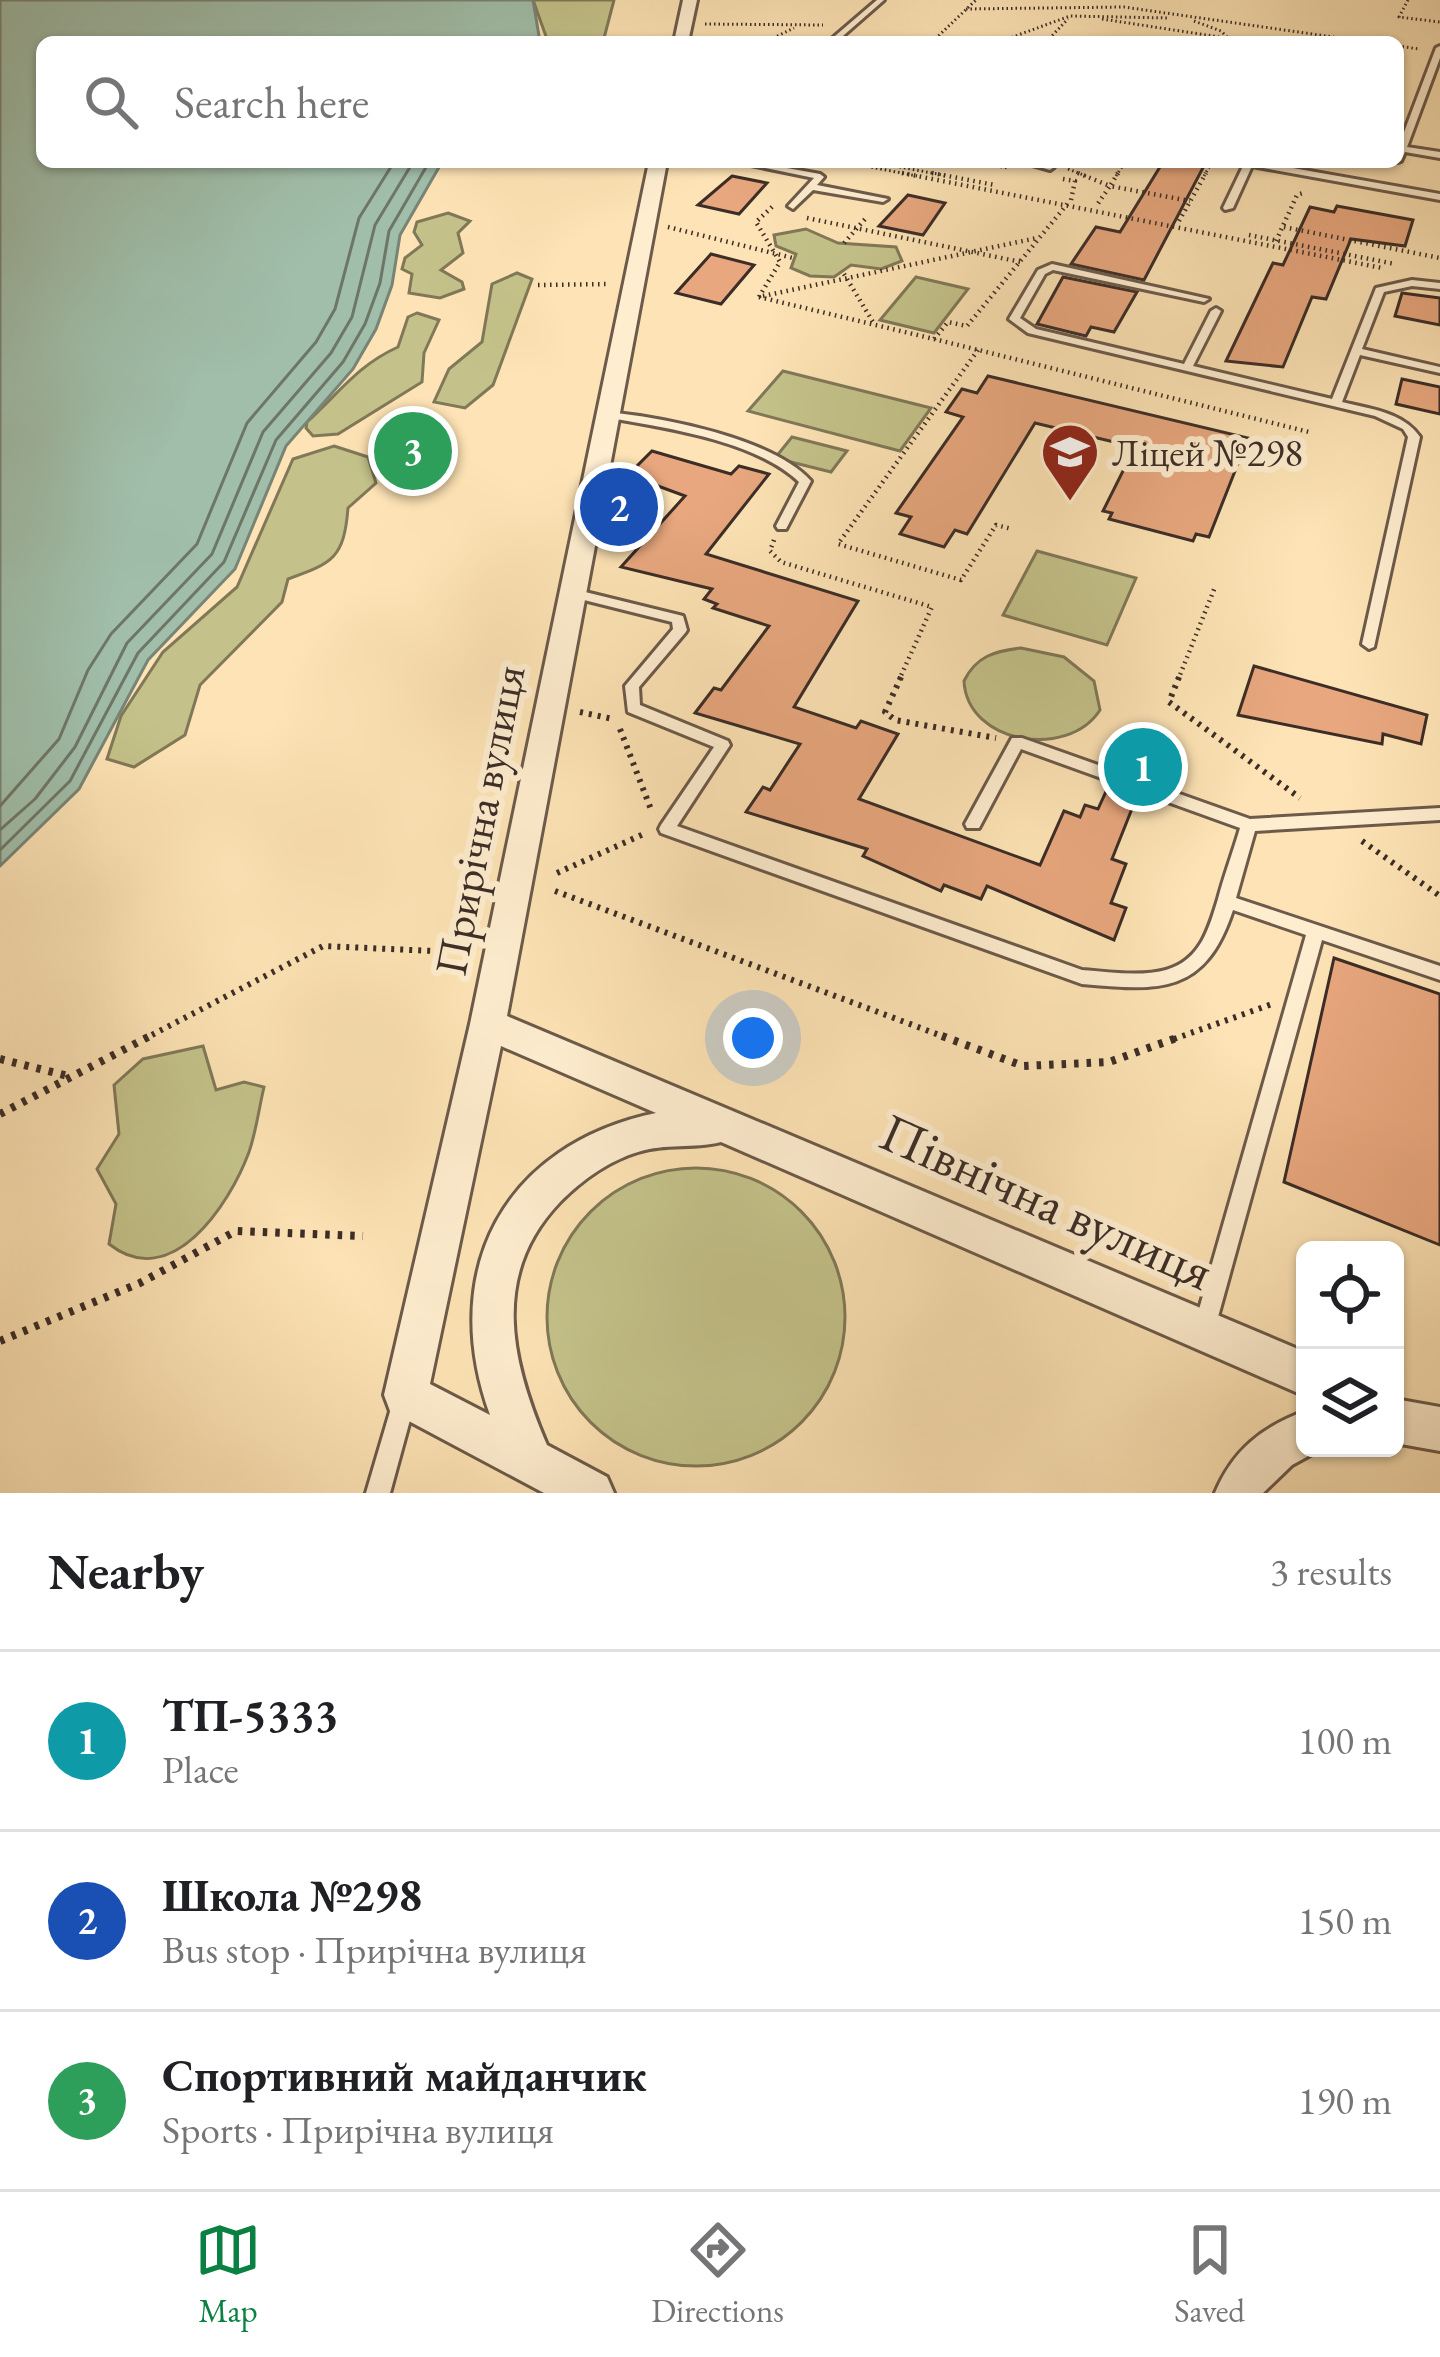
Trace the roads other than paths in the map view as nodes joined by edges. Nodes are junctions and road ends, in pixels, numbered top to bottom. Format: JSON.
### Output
{"nodes":[{"id":1,"x":690,"y":0,"type":"edge"},
{"id":2,"x":881,"y":0,"type":"edge"},
{"id":3,"x":682,"y":36,"type":"edge"},
{"id":4,"x":839,"y":36,"type":"edge"},
{"id":5,"x":1440,"y":48,"type":"edge"},
{"id":6,"x":1404,"y":143,"type":"edge"},
{"id":7,"x":1440,"y":155,"type":"edge"},
{"id":8,"x":1404,"y":156,"type":"edge"},
{"id":9,"x":657,"y":168,"type":"edge"},
{"id":10,"x":772,"y":168,"type":"edge"},
{"id":11,"x":1247,"y":168,"type":"edge"},
{"id":12,"x":1281,"y":168,"type":"edge"},
{"id":13,"x":1394,"y":168,"type":"edge"},
{"id":14,"x":812,"y":187,"type":"junction"},
{"id":15,"x":1387,"y":188,"type":"junction"},
{"id":16,"x":1440,"y":197,"type":"edge"},
{"id":17,"x":883,"y":199,"type":"road end"},
{"id":18,"x":794,"y":206,"type":"road end"},
{"id":19,"x":1228,"y":208,"type":"dead end"},
{"id":20,"x":1440,"y":286,"type":"edge"},
{"id":21,"x":1204,"y":298,"type":"dead end"},
{"id":22,"x":1216,"y":311,"type":"dead end"},
{"id":23,"x":1356,"y":351,"type":"junction"},
{"id":24,"x":1187,"y":368,"type":"junction"},
{"id":25,"x":1439,"y":370,"type":"edge"},
{"id":26,"x":1336,"y":404,"type":"junction"},
{"id":27,"x":608,"y":415,"type":"junction"},
{"id":28,"x":782,"y":526,"type":"road end"},
{"id":29,"x":573,"y":593,"type":"junction"},
{"id":30,"x":1369,"y":644,"type":"dead end"},
{"id":31,"x":1440,"y":814,"type":"edge"},
{"id":32,"x":973,"y":824,"type":"dead end"},
{"id":33,"x":1249,"y":825,"type":"junction"},
{"id":34,"x":1225,"y":901,"type":"junction"},
{"id":35,"x":1316,"y":931,"type":"junction"},
{"id":36,"x":1440,"y":973,"type":"edge"},
{"id":37,"x":488,"y":1024,"type":"junction"},
{"id":38,"x":744,"y":1130,"type":"junction"},
{"id":39,"x":1203,"y":1332,"type":"junction"},
{"id":40,"x":1296,"y":1370,"type":"edge"},
{"id":41,"x":406,"y":1395,"type":"junction"},
{"id":42,"x":1296,"y":1435,"type":"edge"},
{"id":43,"x":532,"y":1463,"type":"junction"},
{"id":44,"x":378,"y":1493,"type":"edge"},
{"id":45,"x":591,"y":1493,"type":"edge"},
{"id":46,"x":1238,"y":1493,"type":"edge"}],
"edges":[{"from":1,"to":3,"type":"street"},
{"from":2,"to":4,"type":"lane"},
{"from":5,"to":6,"type":"lane"},
{"from":7,"to":8,"type":"lane"},
{"from":9,"to":27,"type":"street","name":"Прирічна вулиця"},
{"from":10,"to":14,"type":"lane"},
{"from":11,"to":19,"type":"lane"},
{"from":12,"to":15,"type":"lane"},
{"from":13,"to":15,"type":"lane"},
{"from":14,"to":17,"type":"lane"},
{"from":14,"to":18,"type":"lane"},
{"from":15,"to":16,"type":"lane"},
{"from":20,"to":23,"type":"lane"},
{"from":21,"to":24,"type":"lane"},
{"from":22,"to":24,"type":"lane"},
{"from":23,"to":25,"type":"lane"},
{"from":23,"to":26,"type":"lane"},
{"from":24,"to":26,"type":"lane"},
{"from":26,"to":30,"type":"lane"},
{"from":27,"to":28,"type":"lane"},
{"from":27,"to":29,"type":"street","name":"Прирічна вулиця"},
{"from":29,"to":34,"type":"lane"},
{"from":29,"to":37,"type":"street","name":"Прирічна вулиця"},
{"from":31,"to":33,"type":"lane"},
{"from":32,"to":33,"type":"lane"},
{"from":33,"to":34,"type":"lane"},
{"from":34,"to":35,"type":"lane"},
{"from":35,"to":36,"type":"lane"},
{"from":35,"to":39,"type":"lane"},
{"from":37,"to":38,"type":"street","name":"Північна вулиця"},
{"from":37,"to":41,"type":"street","name":"Прирічна вулиця"},
{"from":38,"to":39,"type":"street","name":"Північна вулиця"},
{"from":38,"to":43,"type":"street","name":"Північна вулиця"},
{"from":39,"to":40,"type":"street","name":"Північна вулиця"},
{"from":41,"to":43,"type":"street"},
{"from":41,"to":44,"type":"lane","name":"Прирічна вулиця"},
{"from":42,"to":46,"type":"street"},
{"from":43,"to":45,"type":"street"}]}
